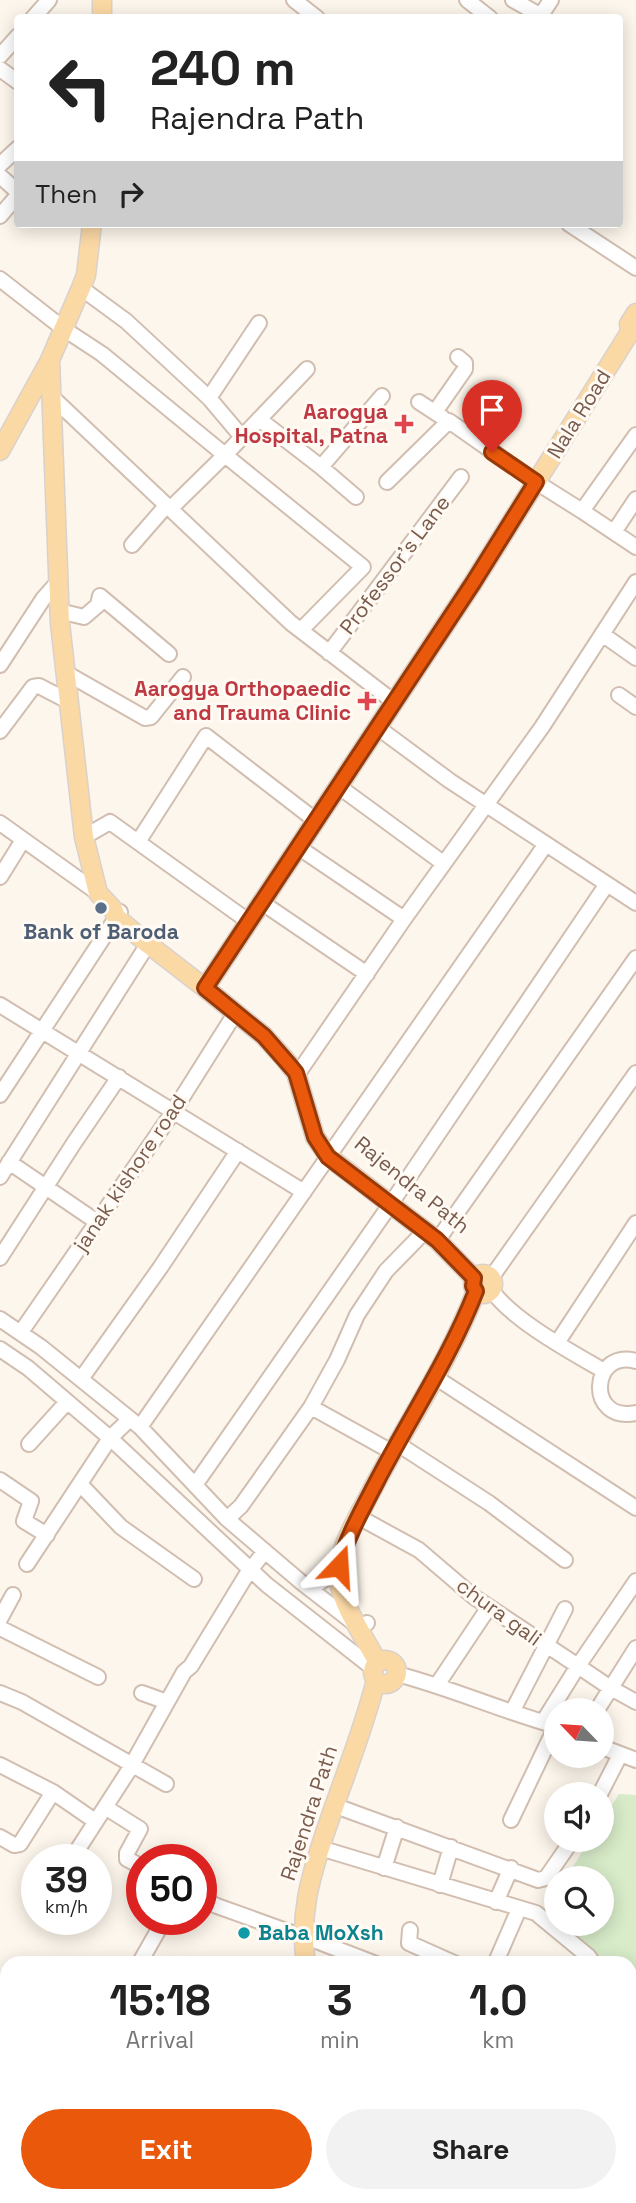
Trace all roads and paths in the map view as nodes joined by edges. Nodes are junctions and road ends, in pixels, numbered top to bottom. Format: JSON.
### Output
{"nodes":[{"id":1,"x":295,"y":0,"type":"edge"},
{"id":2,"x":467,"y":0,"type":"edge"},
{"id":3,"x":513,"y":0,"type":"edge"},
{"id":4,"x":312,"y":14,"type":"edge"},
{"id":5,"x":485,"y":14,"type":"edge"},
{"id":6,"x":537,"y":14,"type":"edge"},
{"id":7,"x":14,"y":40,"type":"edge"},
{"id":8,"x":0,"y":56,"type":"edge"},
{"id":9,"x":14,"y":152,"type":"edge"},
{"id":10,"x":0,"y":165,"type":"edge"},
{"id":11,"x":0,"y":176,"type":"edge"},
{"id":12,"x":14,"y":190,"type":"edge"},
{"id":13,"x":14,"y":199,"type":"edge"},
{"id":14,"x":0,"y":216,"type":"edge"},
{"id":15,"x":92,"y":228,"type":"edge"},
{"id":16,"x":575,"y":228,"type":"edge"},
{"id":17,"x":636,"y":268,"type":"edge"},
{"id":18,"x":0,"y":279,"type":"edge"},
{"id":19,"x":81,"y":288,"type":"junction"},
{"id":20,"x":636,"y":313,"type":"edge"},
{"id":21,"x":259,"y":323,"type":"dead end"},
{"id":22,"x":64,"y":329,"type":"junction"},
{"id":23,"x":633,"y":331,"type":"edge"},
{"id":24,"x":458,"y":356,"type":"dead end"},
{"id":25,"x":50,"y":360,"type":"junction"},
{"id":26,"x":307,"y":369,"type":"dead end"},
{"id":27,"x":382,"y":396,"type":"dead end"},
{"id":28,"x":52,"y":397,"type":"junction"},
{"id":29,"x":209,"y":398,"type":"junction"},
{"id":30,"x":419,"y":402,"type":"dead end"},
{"id":31,"x":435,"y":412,"type":"junction"},
{"id":32,"x":259,"y":419,"type":"junction"},
{"id":33,"x":449,"y":421,"type":"junction"},
{"id":34,"x":636,"y":435,"type":"edge"},
{"id":35,"x":242,"y":437,"type":"junction"},
{"id":36,"x":0,"y":451,"type":"edge"},
{"id":37,"x":225,"y":456,"type":"junction"},
{"id":38,"x":321,"y":467,"type":"junction"},
{"id":39,"x":461,"y":477,"type":"dead end"},
{"id":40,"x":387,"y":482,"type":"dead end"},
{"id":41,"x":536,"y":482,"type":"junction"},
{"id":42,"x":356,"y":498,"type":"dead end"},
{"id":43,"x":636,"y":499,"type":"edge"},
{"id":44,"x":168,"y":508,"type":"junction"},
{"id":45,"x":582,"y":511,"type":"junction"},
{"id":46,"x":614,"y":532,"type":"junction"},
{"id":47,"x":132,"y":545,"type":"dead end"},
{"id":48,"x":636,"y":547,"type":"edge"},
{"id":49,"x":58,"y":582,"type":"junction"},
{"id":50,"x":636,"y":582,"type":"edge"},
{"id":51,"x":59,"y":611,"type":"junction"},
{"id":52,"x":302,"y":630,"type":"junction"},
{"id":53,"x":602,"y":634,"type":"junction"},
{"id":54,"x":329,"y":653,"type":"junction"},
{"id":55,"x":169,"y":654,"type":"dead end"},
{"id":56,"x":636,"y":658,"type":"edge"},
{"id":57,"x":0,"y":665,"type":"edge"},
{"id":58,"x":65,"y":673,"type":"junction"},
{"id":59,"x":183,"y":677,"type":"dead end"},
{"id":60,"x":619,"y":695,"type":"dead end"},
{"id":61,"x":68,"y":701,"type":"junction"},
{"id":62,"x":394,"y":702,"type":"junction"},
{"id":63,"x":636,"y":707,"type":"edge"},
{"id":64,"x":377,"y":727,"type":"junction"},
{"id":65,"x":0,"y":731,"type":"edge"},
{"id":66,"x":338,"y":786,"type":"junction"},
{"id":67,"x":485,"y":804,"type":"junction"},
{"id":68,"x":315,"y":820,"type":"junction"},
{"id":69,"x":0,"y":823,"type":"edge"},
{"id":70,"x":85,"y":837,"type":"junction"},
{"id":71,"x":23,"y":840,"type":"junction"},
{"id":72,"x":138,"y":842,"type":"junction"},
{"id":73,"x":546,"y":844,"type":"junction"},
{"id":74,"x":298,"y":847,"type":"junction"},
{"id":75,"x":443,"y":863,"type":"junction"},
{"id":76,"x":0,"y":877,"type":"edge"},
{"id":77,"x":607,"y":884,"type":"junction"},
{"id":78,"x":98,"y":893,"type":"junction"},
{"id":79,"x":261,"y":902,"type":"junction"},
{"id":80,"x":636,"y":903,"type":"edge"},
{"id":81,"x":116,"y":913,"type":"junction"},
{"id":82,"x":404,"y":919,"type":"junction"},
{"id":83,"x":248,"y":921,"type":"junction"},
{"id":84,"x":148,"y":944,"type":"junction"},
{"id":85,"x":636,"y":958,"type":"edge"},
{"id":86,"x":367,"y":974,"type":"junction"},
{"id":87,"x":207,"y":985,"type":"junction"},
{"id":88,"x":2,"y":1009,"type":"edge"},
{"id":89,"x":236,"y":1012,"type":"junction"},
{"id":90,"x":42,"y":1031,"type":"junction"},
{"id":91,"x":266,"y":1033,"type":"junction"},
{"id":92,"x":79,"y":1053,"type":"junction"},
{"id":93,"x":302,"y":1069,"type":"junction"},
{"id":94,"x":636,"y":1073,"type":"edge"},
{"id":95,"x":119,"y":1077,"type":"junction"},
{"id":96,"x":0,"y":1095,"type":"edge"},
{"id":97,"x":173,"y":1112,"type":"junction"},
{"id":98,"x":238,"y":1151,"type":"junction"},
{"id":99,"x":331,"y":1154,"type":"junction"},
{"id":100,"x":9,"y":1162,"type":"junction"},
{"id":101,"x":0,"y":1177,"type":"edge"},
{"id":102,"x":46,"y":1187,"type":"junction"},
{"id":103,"x":304,"y":1192,"type":"junction"},
{"id":104,"x":392,"y":1202,"type":"junction"},
{"id":105,"x":97,"y":1222,"type":"junction"},
{"id":106,"x":636,"y":1223,"type":"edge"},
{"id":107,"x":434,"y":1232,"type":"junction"},
{"id":108,"x":0,"y":1258,"type":"edge"},
{"id":109,"x":483,"y":1284,"type":"junction"},
{"id":110,"x":2,"y":1324,"type":"edge"},
{"id":111,"x":21,"y":1332,"type":"junction"},
{"id":112,"x":557,"y":1343,"type":"junction"},
{"id":113,"x":0,"y":1349,"type":"edge"},
{"id":114,"x":636,"y":1361,"type":"edge"},
{"id":115,"x":604,"y":1371,"type":"junction"},
{"id":116,"x":81,"y":1380,"type":"junction"},
{"id":117,"x":442,"y":1381,"type":"junction"},
{"id":118,"x":67,"y":1402,"type":"junction"},
{"id":119,"x":311,"y":1407,"type":"junction"},
{"id":120,"x":636,"y":1413,"type":"edge"},
{"id":121,"x":135,"y":1423,"type":"junction"},
{"id":122,"x":110,"y":1438,"type":"junction"},
{"id":123,"x":29,"y":1444,"type":"dead end"},
{"id":124,"x":398,"y":1450,"type":"junction"},
{"id":125,"x":0,"y":1480,"type":"edge"},
{"id":126,"x":80,"y":1484,"type":"junction"},
{"id":127,"x":195,"y":1485,"type":"junction"},
{"id":128,"x":636,"y":1508,"type":"edge"},
{"id":129,"x":227,"y":1519,"type":"junction"},
{"id":130,"x":366,"y":1521,"type":"junction"},
{"id":131,"x":47,"y":1535,"type":"junction"},
{"id":132,"x":265,"y":1551,"type":"junction"},
{"id":133,"x":565,"y":1560,"type":"dead end"},
{"id":134,"x":27,"y":1564,"type":"dead end"},
{"id":135,"x":339,"y":1566,"type":"junction"},
{"id":136,"x":250,"y":1570,"type":"junction"},
{"id":137,"x":194,"y":1579,"type":"dead end"},
{"id":138,"x":636,"y":1581,"type":"edge"},
{"id":139,"x":310,"y":1589,"type":"junction"},
{"id":140,"x":13,"y":1595,"type":"dead end"},
{"id":141,"x":489,"y":1607,"type":"junction"},
{"id":142,"x":565,"y":1609,"type":"dead end"},
{"id":143,"x":0,"y":1619,"type":"edge"},
{"id":144,"x":363,"y":1625,"type":"junction"},
{"id":145,"x":0,"y":1628,"type":"edge"},
{"id":146,"x":546,"y":1646,"type":"junction"},
{"id":147,"x":636,"y":1648,"type":"edge"},
{"id":148,"x":578,"y":1666,"type":"junction"},
{"id":149,"x":383,"y":1672,"type":"junction"},
{"id":150,"x":98,"y":1678,"type":"dead end"},
{"id":151,"x":437,"y":1685,"type":"junction"},
{"id":152,"x":609,"y":1687,"type":"junction"},
{"id":153,"x":0,"y":1693,"type":"edge"},
{"id":154,"x":142,"y":1693,"type":"dead end"},
{"id":155,"x":603,"y":1698,"type":"edge"},
{"id":156,"x":167,"y":1702,"type":"junction"},
{"id":157,"x":636,"y":1702,"type":"edge"},
{"id":158,"x":512,"y":1713,"type":"junction"},
{"id":159,"x":543,"y":1722,"type":"junction"},
{"id":160,"x":614,"y":1752,"type":"edge"},
{"id":161,"x":620,"y":1755,"type":"junction"},
{"id":162,"x":636,"y":1760,"type":"edge"},
{"id":163,"x":0,"y":1765,"type":"edge"},
{"id":164,"x":131,"y":1766,"type":"junction"},
{"id":165,"x":606,"y":1782,"type":"edge"},
{"id":166,"x":166,"y":1784,"type":"dead end"},
{"id":167,"x":53,"y":1792,"type":"junction"},
{"id":168,"x":105,"y":1807,"type":"junction"},
{"id":169,"x":344,"y":1809,"type":"junction"},
{"id":170,"x":511,"y":1820,"type":"dead end"},
{"id":171,"x":95,"y":1821,"type":"junction"},
{"id":172,"x":397,"y":1828,"type":"junction"},
{"id":173,"x":0,"y":1837,"type":"edge"},
{"id":174,"x":81,"y":1844,"type":"edge"},
{"id":175,"x":132,"y":1844,"type":"edge"},
{"id":176,"x":451,"y":1847,"type":"junction"},
{"id":177,"x":326,"y":1850,"type":"junction"},
{"id":178,"x":563,"y":1852,"type":"edge"},
{"id":179,"x":384,"y":1868,"type":"junction"},
{"id":180,"x":511,"y":1868,"type":"junction"},
{"id":181,"x":440,"y":1885,"type":"junction"},
{"id":182,"x":496,"y":1902,"type":"junction"},
{"id":183,"x":217,"y":1906,"type":"edge"},
{"id":184,"x":519,"y":1909,"type":"junction"},
{"id":185,"x":410,"y":1930,"type":"dead end"},
{"id":186,"x":155,"y":1935,"type":"edge"},
{"id":187,"x":308,"y":1938,"type":"junction"},
{"id":188,"x":144,"y":1956,"type":"edge"},
{"id":189,"x":307,"y":1956,"type":"edge"},
{"id":190,"x":314,"y":1956,"type":"edge"},
{"id":191,"x":355,"y":1956,"type":"edge"},
{"id":192,"x":438,"y":1956,"type":"edge"},
{"id":193,"x":498,"y":1956,"type":"edge"},
{"id":194,"x":588,"y":1956,"type":"edge"}],
"edges":[{"from":1,"to":4,"type":"street"},
{"from":2,"to":5,"type":"street"},
{"from":3,"to":6,"type":"street"},
{"from":7,"to":8,"type":"street"},
{"from":9,"to":10,"type":"street"},
{"from":11,"to":12,"type":"street"},
{"from":13,"to":14,"type":"street"},
{"from":15,"to":19,"type":"main road"},
{"from":16,"to":17,"type":"street"},
{"from":18,"to":22,"type":"street"},
{"from":19,"to":22,"type":"main road"},
{"from":19,"to":29,"type":"street"},
{"from":20,"to":23,"type":"main road","name":"Nala Road"},
{"from":21,"to":29,"type":"street"},
{"from":22,"to":25,"type":"main road"},
{"from":22,"to":37,"type":"street"},
{"from":23,"to":41,"type":"main road","name":"Nala Road"},
{"from":24,"to":31,"type":"street"},
{"from":25,"to":28,"type":"main road"},
{"from":25,"to":36,"type":"main road"},
{"from":26,"to":32,"type":"street"},
{"from":27,"to":38,"type":"street"},
{"from":28,"to":44,"type":"street"},
{"from":28,"to":49,"type":"main road"},
{"from":29,"to":35,"type":"street"},
{"from":30,"to":31,"type":"street"},
{"from":31,"to":33,"type":"street"},
{"from":32,"to":35,"type":"street"},
{"from":32,"to":38,"type":"street"},
{"from":33,"to":40,"type":"street"},
{"from":33,"to":41,"type":"street"},
{"from":34,"to":45,"type":"street"},
{"from":35,"to":37,"type":"street"},
{"from":37,"to":44,"type":"street"},
{"from":37,"to":52,"type":"street"},
{"from":38,"to":42,"type":"street"},
{"from":39,"to":54,"type":"street","name":"Professor's Lane"},
{"from":41,"to":45,"type":"street"},
{"from":41,"to":62,"type":"main road","name":"Nala Road"},
{"from":43,"to":46,"type":"street"},
{"from":44,"to":47,"type":"street"},
{"from":44,"to":52,"type":"street"},
{"from":45,"to":46,"type":"street"},
{"from":46,"to":48,"type":"street"},
{"from":49,"to":51,"type":"main road"},
{"from":49,"to":57,"type":"street"},
{"from":50,"to":53,"type":"street"},
{"from":51,"to":55,"type":"street"},
{"from":51,"to":58,"type":"main road"},
{"from":52,"to":54,"type":"street"},
{"from":53,"to":56,"type":"street"},
{"from":53,"to":67,"type":"street"},
{"from":54,"to":62,"type":"street"},
{"from":58,"to":59,"type":"street"},
{"from":58,"to":61,"type":"main road"},
{"from":60,"to":63,"type":"street"},
{"from":61,"to":65,"type":"street"},
{"from":61,"to":70,"type":"main road"},
{"from":62,"to":64,"type":"main road","name":"Nala Road"},
{"from":64,"to":66,"type":"main road","name":"Nala Road"},
{"from":64,"to":67,"type":"street"},
{"from":66,"to":68,"type":"main road","name":"Nala Road"},
{"from":66,"to":75,"type":"street"},
{"from":67,"to":73,"type":"street"},
{"from":67,"to":75,"type":"street"},
{"from":68,"to":72,"type":"street"},
{"from":68,"to":74,"type":"main road","name":"Nala Road"},
{"from":69,"to":71,"type":"street"},
{"from":70,"to":72,"type":"street"},
{"from":70,"to":78,"type":"main road"},
{"from":71,"to":76,"type":"street"},
{"from":71,"to":78,"type":"street"},
{"from":72,"to":83,"type":"street"},
{"from":73,"to":77,"type":"street"},
{"from":73,"to":99,"type":"street"},
{"from":74,"to":79,"type":"main road","name":"Nala Road"},
{"from":74,"to":82,"type":"street"},
{"from":75,"to":82,"type":"street"},
{"from":77,"to":80,"type":"street"},
{"from":77,"to":104,"type":"street"},
{"from":78,"to":81,"type":"main road"},
{"from":79,"to":83,"type":"main road","name":"Nala Road"},
{"from":79,"to":86,"type":"street"},
{"from":81,"to":84,"type":"main road","name":"Rajendra Path"},
{"from":81,"to":87,"type":"main road","name":"Rajendra Path"},
{"from":81,"to":90,"type":"street"},
{"from":82,"to":86,"type":"street"},
{"from":83,"to":87,"type":"main road","name":"Nala Road"},
{"from":84,"to":87,"type":"main road","name":"Rajendra Path"},
{"from":84,"to":92,"type":"street"},
{"from":85,"to":107,"type":"street"},
{"from":86,"to":93,"type":"street"},
{"from":87,"to":89,"type":"main road","name":"Rajendra Path"},
{"from":87,"to":91,"type":"main road","name":"Rajendra Path"},
{"from":88,"to":90,"type":"street"},
{"from":89,"to":91,"type":"main road","name":"Rajendra Path"},
{"from":89,"to":97,"type":"street","name":"janak kishore road"},
{"from":90,"to":92,"type":"street"},
{"from":90,"to":96,"type":"street"},
{"from":91,"to":93,"type":"main road","name":"Rajendra Path"},
{"from":91,"to":99,"type":"main road","name":"Rajendra Path"},
{"from":92,"to":95,"type":"street"},
{"from":92,"to":100,"type":"street"},
{"from":93,"to":99,"type":"main road","name":"Rajendra Path"},
{"from":94,"to":109,"type":"street"},
{"from":95,"to":97,"type":"street"},
{"from":95,"to":102,"type":"street"},
{"from":97,"to":98,"type":"street"},
{"from":97,"to":105,"type":"street","name":"janak kishore road"},
{"from":98,"to":103,"type":"street"},
{"from":98,"to":116,"type":"street"},
{"from":99,"to":103,"type":"street"},
{"from":99,"to":104,"type":"main road","name":"Rajendra Path"},
{"from":100,"to":101,"type":"street"},
{"from":100,"to":102,"type":"street"},
{"from":102,"to":105,"type":"street"},
{"from":102,"to":108,"type":"street"},
{"from":103,"to":121,"type":"street"},
{"from":104,"to":107,"type":"main road","name":"Rajendra Path"},
{"from":104,"to":127,"type":"street"},
{"from":105,"to":111,"type":"street","name":"janak kishore road"},
{"from":106,"to":112,"type":"street"},
{"from":107,"to":109,"type":"main road","name":"Rajendra Path"},
{"from":107,"to":119,"type":"street"},
{"from":109,"to":112,"type":"street"},
{"from":109,"to":117,"type":"main road"},
{"from":109,"to":124,"type":"main road"},
{"from":110,"to":111,"type":"street"},
{"from":111,"to":116,"type":"street"},
{"from":112,"to":115,"type":"street"},
{"from":113,"to":118,"type":"street"},
{"from":114,"to":115,"type":"street"},
{"from":115,"to":120,"type":"street"},
{"from":116,"to":121,"type":"street"},
{"from":117,"to":124,"type":"main road"},
{"from":117,"to":128,"type":"street"},
{"from":118,"to":122,"type":"street"},
{"from":118,"to":123,"type":"street"},
{"from":119,"to":124,"type":"street"},
{"from":119,"to":129,"type":"street"},
{"from":121,"to":122,"type":"street"},
{"from":121,"to":127,"type":"street"},
{"from":122,"to":126,"type":"street"},
{"from":122,"to":136,"type":"street"},
{"from":124,"to":130,"type":"main road"},
{"from":124,"to":133,"type":"street"},
{"from":124,"to":135,"type":"main road"},
{"from":125,"to":131,"type":"street"},
{"from":126,"to":131,"type":"street"},
{"from":126,"to":137,"type":"street"},
{"from":127,"to":129,"type":"street"},
{"from":129,"to":132,"type":"street"},
{"from":130,"to":141,"type":"street","name":"chura gali"},
{"from":130,"to":144,"type":"main road"},
{"from":131,"to":134,"type":"street"},
{"from":132,"to":136,"type":"street"},
{"from":132,"to":139,"type":"street"},
{"from":135,"to":139,"type":"street"},
{"from":135,"to":144,"type":"main road"},
{"from":136,"to":149,"type":"street"},
{"from":136,"to":156,"type":"street"},
{"from":138,"to":148,"type":"street"},
{"from":139,"to":144,"type":"street"},
{"from":140,"to":143,"type":"street"},
{"from":141,"to":146,"type":"street","name":"chura gali"},
{"from":141,"to":151,"type":"street"},
{"from":142,"to":146,"type":"street"},
{"from":144,"to":149,"type":"main road"},
{"from":145,"to":150,"type":"street"},
{"from":146,"to":148,"type":"street","name":"chura gali"},
{"from":146,"to":158,"type":"street"},
{"from":147,"to":152,"type":"street"},
{"from":148,"to":152,"type":"street","name":"chura gali"},
{"from":148,"to":159,"type":"street"},
{"from":149,"to":151,"type":"street"},
{"from":149,"to":169,"type":"main road","name":"Rajendra Path"},
{"from":149,"to":177,"type":"main road","name":"Rajendra Path"},
{"from":151,"to":158,"type":"street"},
{"from":152,"to":155,"type":"street"},
{"from":152,"to":157,"type":"street","name":"chura gali"},
{"from":153,"to":164,"type":"street"},
{"from":154,"to":156,"type":"street"},
{"from":156,"to":164,"type":"street"},
{"from":158,"to":159,"type":"street"},
{"from":159,"to":170,"type":"street"},
{"from":160,"to":161,"type":"street"},
{"from":161,"to":162,"type":"street"},
{"from":161,"to":165,"type":"street"},
{"from":163,"to":167,"type":"street"},
{"from":164,"to":166,"type":"street"},
{"from":164,"to":168,"type":"street"},
{"from":167,"to":171,"type":"street"},
{"from":167,"to":173,"type":"street"},
{"from":168,"to":171,"type":"street"},
{"from":168,"to":175,"type":"street"},
{"from":169,"to":172,"type":"street"},
{"from":169,"to":177,"type":"main road","name":"Rajendra Path"},
{"from":171,"to":174,"type":"street"},
{"from":172,"to":176,"type":"street"},
{"from":172,"to":179,"type":"street"},
{"from":176,"to":180,"type":"street"},
{"from":176,"to":181,"type":"street"},
{"from":177,"to":179,"type":"street"},
{"from":177,"to":187,"type":"main road","name":"Rajendra Path"},
{"from":178,"to":180,"type":"street"},
{"from":179,"to":181,"type":"street"},
{"from":180,"to":182,"type":"street"},
{"from":181,"to":182,"type":"street"},
{"from":182,"to":184,"type":"street"},
{"from":183,"to":187,"type":"street"},
{"from":184,"to":193,"type":"street"},
{"from":184,"to":194,"type":"street"},
{"from":185,"to":192,"type":"street"},
{"from":186,"to":188,"type":"street"},
{"from":187,"to":189,"type":"main road","name":"Rajendra Path"},
{"from":187,"to":190,"type":"main road","name":"Rajendra Path"},
{"from":187,"to":191,"type":"street"}]}
